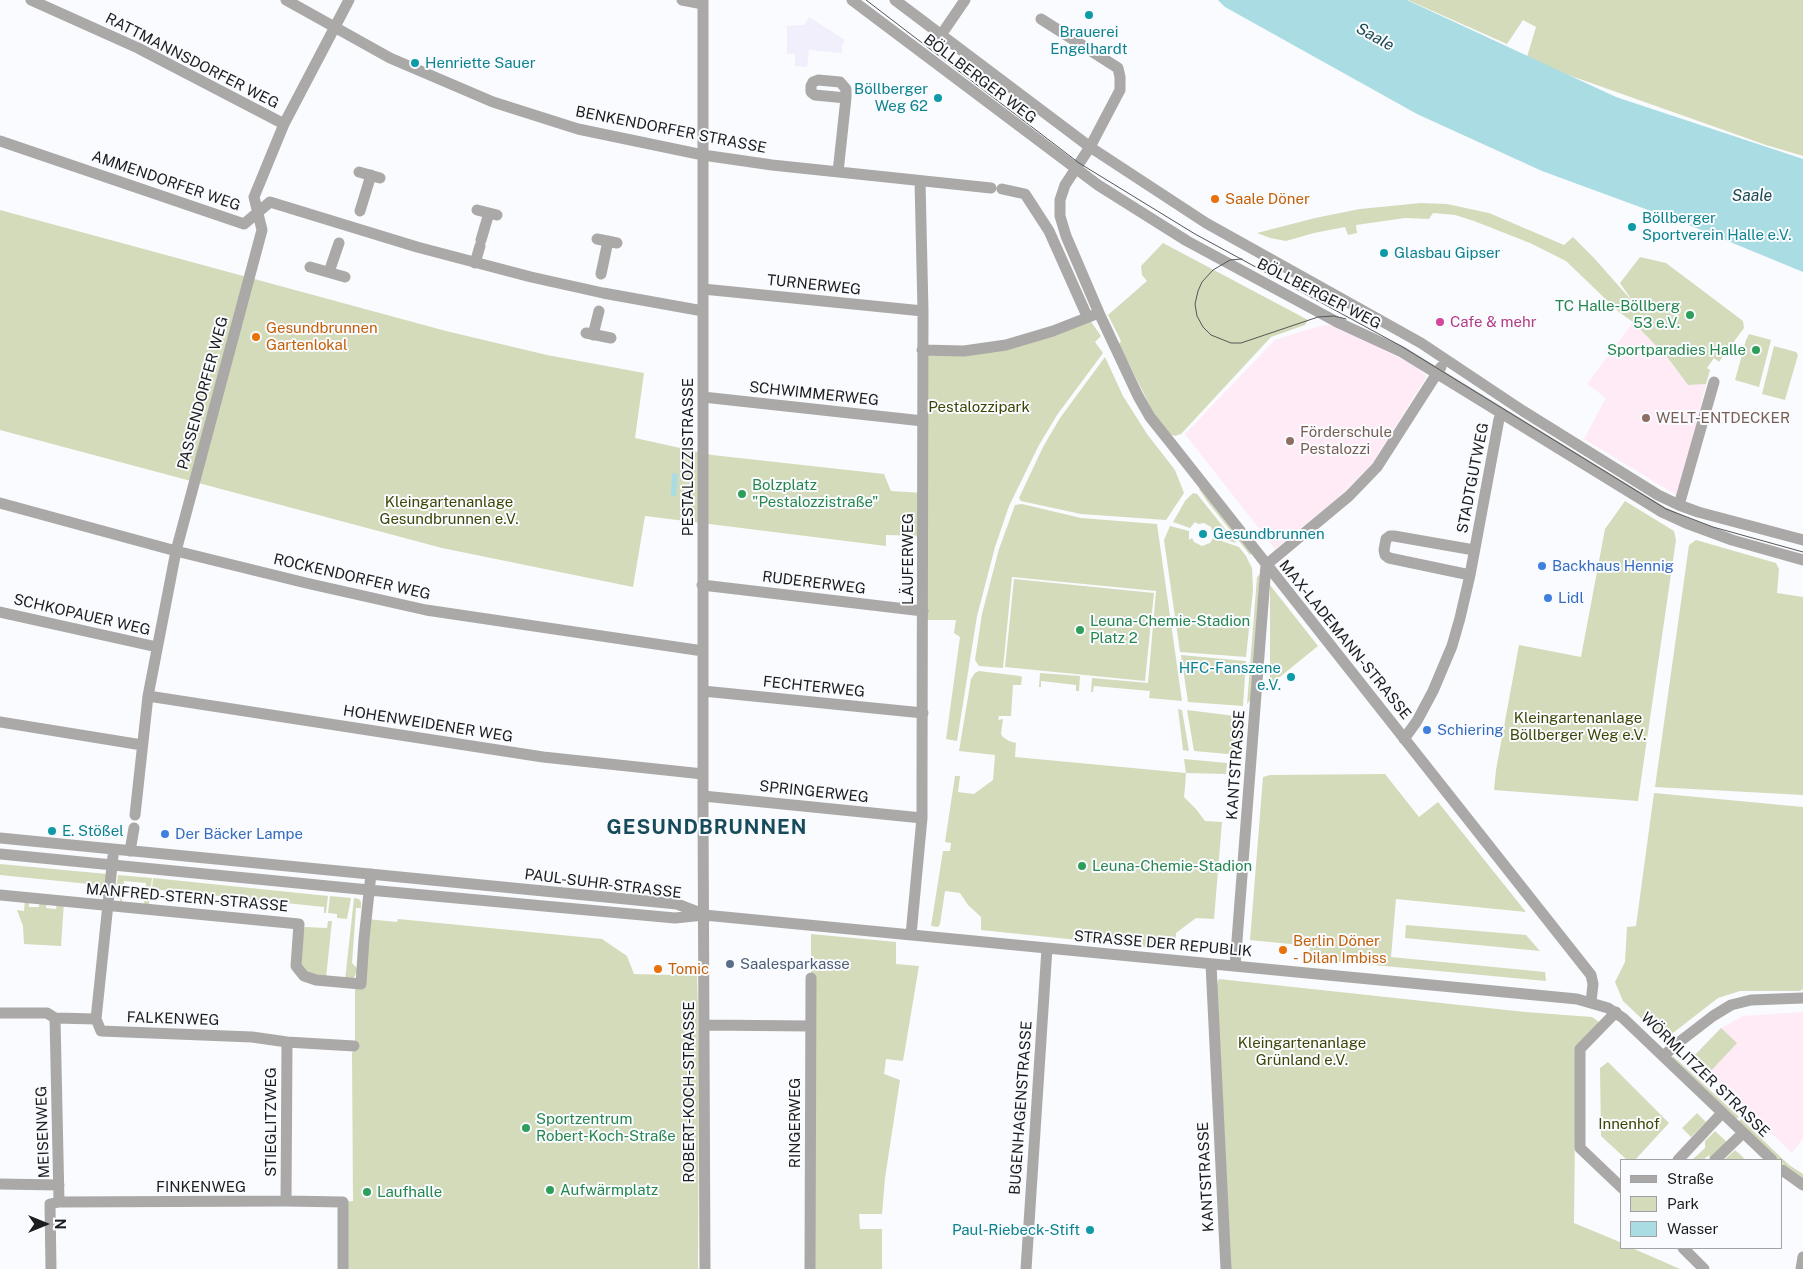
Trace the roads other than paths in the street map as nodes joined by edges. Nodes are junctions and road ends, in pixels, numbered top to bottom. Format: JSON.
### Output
{"nodes":[{"id":1,"x":31,"y":0,"type":"edge"},
{"id":2,"x":286,"y":0,"type":"edge"},
{"id":3,"x":349,"y":0,"type":"edge"},
{"id":4,"x":682,"y":0,"type":"edge"},
{"id":5,"x":852,"y":0,"type":"edge"},
{"id":6,"x":895,"y":0,"type":"edge"},
{"id":7,"x":965,"y":0,"type":"edge"},
{"id":8,"x":703,"y":2,"type":"edge"},
{"id":9,"x":1041,"y":19,"type":"dead end"},
{"id":10,"x":334,"y":27,"type":"junction"},
{"id":11,"x":940,"y":35,"type":"junction"},
{"id":12,"x":846,"y":98,"type":"dead end"},
{"id":13,"x":284,"y":124,"type":"junction"},
{"id":14,"x":0,"y":141,"type":"edge"},
{"id":15,"x":1090,"y":147,"type":"junction"},
{"id":16,"x":703,"y":155,"type":"junction"},
{"id":17,"x":1075,"y":169,"type":"junction"},
{"id":18,"x":838,"y":172,"type":"junction"},
{"id":19,"x":370,"y":175,"type":"dead end"},
{"id":20,"x":920,"y":181,"type":"junction"},
{"id":21,"x":477,"y":210,"type":"dead end"},
{"id":22,"x":258,"y":213,"type":"junction"},
{"id":23,"x":349,"y":227,"type":"junction"},
{"id":24,"x":607,"y":241,"type":"dead end"},
{"id":25,"x":475,"y":263,"type":"junction"},
{"id":26,"x":310,"y":266,"type":"dead end"},
{"id":27,"x":329,"y":272,"type":"junction"},
{"id":28,"x":346,"y":277,"type":"dead end"},
{"id":29,"x":703,"y":288,"type":"junction"},
{"id":30,"x":600,"y":292,"type":"junction"},
{"id":31,"x":703,"y":311,"type":"junction"},
{"id":32,"x":923,"y":311,"type":"junction"},
{"id":33,"x":1099,"y":313,"type":"junction"},
{"id":34,"x":1087,"y":316,"type":"junction"},
{"id":35,"x":611,"y":338,"type":"dead end"},
{"id":36,"x":922,"y":350,"type":"junction"},
{"id":37,"x":1446,"y":359,"type":"junction"},
{"id":38,"x":1438,"y":373,"type":"junction"},
{"id":39,"x":1714,"y":382,"type":"dead end"},
{"id":40,"x":703,"y":397,"type":"junction"},
{"id":41,"x":1503,"y":414,"type":"junction"},
{"id":42,"x":923,"y":421,"type":"junction"},
{"id":43,"x":0,"y":503,"type":"edge"},
{"id":44,"x":1679,"y":505,"type":"junction"},
{"id":45,"x":1803,"y":540,"type":"edge"},
{"id":46,"x":1474,"y":550,"type":"junction"},
{"id":47,"x":176,"y":551,"type":"junction"},
{"id":48,"x":1803,"y":560,"type":"edge"},
{"id":49,"x":1266,"y":565,"type":"junction"},
{"id":50,"x":1470,"y":575,"type":"junction"},
{"id":51,"x":702,"y":585,"type":"junction"},
{"id":52,"x":923,"y":611,"type":"junction"},
{"id":53,"x":0,"y":612,"type":"edge"},
{"id":54,"x":157,"y":647,"type":"junction"},
{"id":55,"x":703,"y":651,"type":"junction"},
{"id":56,"x":703,"y":691,"type":"junction"},
{"id":57,"x":148,"y":696,"type":"junction"},
{"id":58,"x":923,"y":713,"type":"junction"},
{"id":59,"x":0,"y":722,"type":"edge"},
{"id":60,"x":1404,"y":739,"type":"junction"},
{"id":61,"x":142,"y":745,"type":"junction"},
{"id":62,"x":703,"y":774,"type":"junction"},
{"id":63,"x":703,"y":796,"type":"junction"},
{"id":64,"x":135,"y":815,"type":"dead end"},
{"id":65,"x":922,"y":818,"type":"junction"},
{"id":66,"x":134,"y":828,"type":"dead end"},
{"id":67,"x":0,"y":838,"type":"edge"},
{"id":68,"x":114,"y":850,"type":"junction"},
{"id":69,"x":130,"y":851,"type":"junction"},
{"id":70,"x":0,"y":854,"type":"edge"},
{"id":71,"x":112,"y":864,"type":"junction"},
{"id":72,"x":371,"y":874,"type":"junction"},
{"id":73,"x":369,"y":890,"type":"junction"},
{"id":74,"x":0,"y":895,"type":"edge"},
{"id":75,"x":106,"y":905,"type":"junction"},
{"id":76,"x":704,"y":915,"type":"junction"},
{"id":77,"x":911,"y":935,"type":"junction"},
{"id":78,"x":1047,"y":948,"type":"junction"},
{"id":79,"x":1211,"y":964,"type":"junction"},
{"id":80,"x":1235,"y":966,"type":"junction"},
{"id":81,"x":811,"y":978,"type":"dead end"},
{"id":82,"x":1803,"y":998,"type":"edge"},
{"id":83,"x":1591,"y":1002,"type":"junction"},
{"id":84,"x":1616,"y":1012,"type":"junction"},
{"id":85,"x":0,"y":1013,"type":"edge"},
{"id":86,"x":55,"y":1018,"type":"junction"},
{"id":87,"x":96,"y":1019,"type":"junction"},
{"id":88,"x":704,"y":1026,"type":"junction"},
{"id":89,"x":810,"y":1026,"type":"junction"},
{"id":90,"x":287,"y":1042,"type":"junction"},
{"id":91,"x":354,"y":1046,"type":"dead end"},
{"id":92,"x":1664,"y":1056,"type":"junction"},
{"id":93,"x":1722,"y":1113,"type":"junction"},
{"id":94,"x":1743,"y":1132,"type":"junction"},
{"id":95,"x":1679,"y":1159,"type":"edge"},
{"id":96,"x":1716,"y":1159,"type":"edge"},
{"id":97,"x":1771,"y":1159,"type":"edge"},
{"id":98,"x":1783,"y":1171,"type":"edge"},
{"id":99,"x":0,"y":1184,"type":"edge"},
{"id":100,"x":59,"y":1185,"type":"junction"},
{"id":101,"x":1803,"y":1185,"type":"edge"},
{"id":102,"x":1620,"y":1186,"type":"edge"},
{"id":103,"x":59,"y":1202,"type":"junction"},
{"id":104,"x":286,"y":1202,"type":"junction"},
{"id":105,"x":1684,"y":1249,"type":"edge"},
{"id":106,"x":1803,"y":1257,"type":"edge"},
{"id":107,"x":51,"y":1269,"type":"edge"},
{"id":108,"x":343,"y":1269,"type":"edge"},
{"id":109,"x":705,"y":1269,"type":"edge"},
{"id":110,"x":810,"y":1269,"type":"edge"},
{"id":111,"x":1026,"y":1269,"type":"edge"},
{"id":112,"x":1226,"y":1269,"type":"edge"},
{"id":113,"x":1704,"y":1269,"type":"edge"},
{"id":114,"x":1801,"y":1269,"type":"edge"}],
"edges":[{"from":1,"to":13,"type":"street","name":"RATTMANNSDORFER WEG"},
{"from":2,"to":10,"type":"street","name":"BENKENDORFER STRASSE"},
{"from":3,"to":10,"type":"street","name":"PASSENDORFER WEG"},
{"from":4,"to":8,"type":"street"},
{"from":5,"to":17,"type":"street","name":"BÖLLBERGER WEG"},
{"from":6,"to":11,"type":"street","name":"BÖLLBERGER WEG"},
{"from":7,"to":11,"type":"street"},
{"from":8,"to":16,"type":"street","name":"PESTALOZZISTRASSE"},
{"from":9,"to":15,"type":"street","name":"MAX-LADEMANN-STRASSE"},
{"from":10,"to":13,"type":"street","name":"PASSENDORFER WEG"},
{"from":10,"to":16,"type":"street","name":"BENKENDORFER STRASSE"},
{"from":11,"to":15,"type":"street","name":"BÖLLBERGER WEG"},
{"from":12,"to":18,"type":"street"},
{"from":13,"to":22,"type":"street","name":"PASSENDORFER WEG"},
{"from":14,"to":22,"type":"street","name":"AMMENDORFER WEG"},
{"from":15,"to":17,"type":"street","name":"MAX-LADEMANN-STRASSE"},
{"from":15,"to":37,"type":"street","name":"BÖLLBERGER WEG"},
{"from":16,"to":18,"type":"street","name":"BENKENDORFER STRASSE"},
{"from":16,"to":29,"type":"street","name":"PESTALOZZISTRASSE"},
{"from":17,"to":33,"type":"street","name":"MAX-LADEMANN-STRASSE"},
{"from":17,"to":38,"type":"street","name":"BÖLLBERGER WEG"},
{"from":18,"to":20,"type":"street","name":"BENKENDORFER STRASSE"},
{"from":19,"to":23,"type":"street"},
{"from":20,"to":32,"type":"street","name":"LÄUFERWEG"},
{"from":20,"to":34,"type":"street","name":"BENKENDORFER STRASSE"},
{"from":21,"to":25,"type":"street"},
{"from":22,"to":23,"type":"street","name":"AMMENDORFER WEG"},
{"from":22,"to":47,"type":"street","name":"PASSENDORFER WEG"},
{"from":23,"to":25,"type":"street","name":"AMMENDORFER WEG"},
{"from":23,"to":27,"type":"street"},
{"from":24,"to":30,"type":"street"},
{"from":25,"to":30,"type":"street","name":"AMMENDORFER WEG"},
{"from":26,"to":27,"type":"street"},
{"from":27,"to":28,"type":"street"},
{"from":29,"to":31,"type":"street","name":"PESTALOZZISTRASSE"},
{"from":29,"to":32,"type":"street","name":"TURNERWEG"},
{"from":30,"to":31,"type":"street","name":"AMMENDORFER WEG"},
{"from":30,"to":35,"type":"street"},
{"from":31,"to":40,"type":"street","name":"PESTALOZZISTRASSE"},
{"from":32,"to":36,"type":"street","name":"LÄUFERWEG"},
{"from":33,"to":34,"type":"street"},
{"from":33,"to":49,"type":"street","name":"MAX-LADEMANN-STRASSE"},
{"from":34,"to":36,"type":"street"},
{"from":36,"to":42,"type":"street","name":"LÄUFERWEG"},
{"from":37,"to":38,"type":"street"},
{"from":37,"to":44,"type":"street","name":"BÖLLBERGER WEG"},
{"from":38,"to":41,"type":"street","name":"BÖLLBERGER WEG"},
{"from":38,"to":49,"type":"street"},
{"from":39,"to":44,"type":"street"},
{"from":40,"to":42,"type":"street","name":"SCHWIMMERWEG"},
{"from":40,"to":51,"type":"street","name":"PESTALOZZISTRASSE"},
{"from":41,"to":46,"type":"street","name":"STADTGUTWEG"},
{"from":41,"to":48,"type":"street","name":"BÖLLBERGER WEG"},
{"from":42,"to":52,"type":"street","name":"LÄUFERWEG"},
{"from":43,"to":47,"type":"street","name":"ROCKENDORFER WEG"},
{"from":44,"to":45,"type":"street","name":"BÖLLBERGER WEG"},
{"from":46,"to":50,"type":"street","name":"STADTGUTWEG"},
{"from":46,"to":50,"type":"street","name":"STADTGUTWEG"},
{"from":47,"to":54,"type":"street","name":"PASSENDORFER WEG"},
{"from":47,"to":55,"type":"street","name":"ROCKENDORFER WEG"},
{"from":49,"to":60,"type":"street","name":"MAX-LADEMANN-STRASSE"},
{"from":49,"to":80,"type":"street","name":"KANTSTRASSE"},
{"from":50,"to":60,"type":"street","name":"STADTGUTWEG"},
{"from":51,"to":52,"type":"street","name":"RUDERERWEG"},
{"from":51,"to":55,"type":"street","name":"PESTALOZZISTRASSE"},
{"from":52,"to":58,"type":"street","name":"LÄUFERWEG"},
{"from":53,"to":54,"type":"street","name":"SCHKOPAUER WEG"},
{"from":54,"to":57,"type":"street","name":"PASSENDORFER WEG"},
{"from":55,"to":56,"type":"street","name":"PESTALOZZISTRASSE"},
{"from":56,"to":58,"type":"street","name":"FECHTERWEG"},
{"from":56,"to":62,"type":"street","name":"PESTALOZZISTRASSE"},
{"from":57,"to":61,"type":"street","name":"PASSENDORFER WEG"},
{"from":57,"to":62,"type":"street","name":"HOHENWEIDENER WEG"},
{"from":58,"to":65,"type":"street","name":"LÄUFERWEG"},
{"from":59,"to":61,"type":"street"},
{"from":60,"to":83,"type":"street","name":"MAX-LADEMANN-STRASSE"},
{"from":61,"to":64,"type":"street","name":"PASSENDORFER WEG"},
{"from":62,"to":63,"type":"street","name":"PESTALOZZISTRASSE"},
{"from":63,"to":65,"type":"street","name":"SPRINGERWEG"},
{"from":63,"to":76,"type":"street","name":"PESTALOZZISTRASSE"},
{"from":65,"to":77,"type":"street","name":"LÄUFERWEG"},
{"from":66,"to":69,"type":"street"},
{"from":67,"to":68,"type":"street","name":"PAUL-SUHR-STRASSE"},
{"from":68,"to":69,"type":"street","name":"PAUL-SUHR-STRASSE"},
{"from":68,"to":71,"type":"street"},
{"from":69,"to":72,"type":"street","name":"PAUL-SUHR-STRASSE"},
{"from":70,"to":71,"type":"street","name":"PAUL-SUHR-STRASSE"},
{"from":71,"to":73,"type":"street","name":"PAUL-SUHR-STRASSE"},
{"from":71,"to":75,"type":"street"},
{"from":72,"to":73,"type":"street","name":"MANFRED-STERN-STRASSE"},
{"from":72,"to":76,"type":"street","name":"PAUL-SUHR-STRASSE"},
{"from":73,"to":75,"type":"street","name":"MANFRED-STERN-STRASSE"},
{"from":73,"to":76,"type":"street","name":"PAUL-SUHR-STRASSE"},
{"from":74,"to":75,"type":"street","name":"MANFRED-STERN-STRASSE"},
{"from":75,"to":87,"type":"street"},
{"from":76,"to":77,"type":"street","name":"STRASSE DER REPUBLIK"},
{"from":76,"to":88,"type":"street","name":"ROBERT-KOCH-STRASSE"},
{"from":77,"to":78,"type":"street","name":"STRASSE DER REPUBLIK"},
{"from":78,"to":79,"type":"street","name":"STRASSE DER REPUBLIK"},
{"from":78,"to":111,"type":"street","name":"BUGENHAGENSTRASSE"},
{"from":79,"to":80,"type":"street","name":"STRASSE DER REPUBLIK"},
{"from":79,"to":112,"type":"street","name":"KANTSTRASSE"},
{"from":80,"to":83,"type":"street","name":"STRASSE DER REPUBLIK"},
{"from":81,"to":89,"type":"street","name":"RINGERWEG"},
{"from":82,"to":92,"type":"street"},
{"from":83,"to":84,"type":"street","name":"STRASSE DER REPUBLIK"},
{"from":84,"to":92,"type":"street","name":"WÖRMLITZER STRASSE"},
{"from":84,"to":102,"type":"street"},
{"from":85,"to":86,"type":"street"},
{"from":86,"to":87,"type":"street"},
{"from":86,"to":100,"type":"street","name":"MEISENWEG"},
{"from":87,"to":90,"type":"street","name":"FALKENWEG"},
{"from":88,"to":89,"type":"street"},
{"from":88,"to":109,"type":"street","name":"ROBERT-KOCH-STRASSE"},
{"from":89,"to":110,"type":"street","name":"RINGERWEG"},
{"from":90,"to":91,"type":"street","name":"FALKENWEG"},
{"from":90,"to":104,"type":"street","name":"STIEGLITZWEG"},
{"from":92,"to":93,"type":"street","name":"WÖRMLITZER STRASSE"},
{"from":93,"to":94,"type":"street","name":"WÖRMLITZER STRASSE"},
{"from":93,"to":95,"type":"street"},
{"from":94,"to":96,"type":"street"},
{"from":94,"to":97,"type":"street","name":"WÖRMLITZER STRASSE"},
{"from":98,"to":101,"type":"street"},
{"from":99,"to":100,"type":"street"},
{"from":100,"to":103,"type":"street","name":"MEISENWEG"},
{"from":103,"to":104,"type":"street","name":"FINKENWEG"},
{"from":103,"to":107,"type":"street","name":"MEISENWEG"},
{"from":104,"to":108,"type":"street","name":"FINKENWEG"},
{"from":105,"to":113,"type":"street"},
{"from":106,"to":114,"type":"street"}]}
